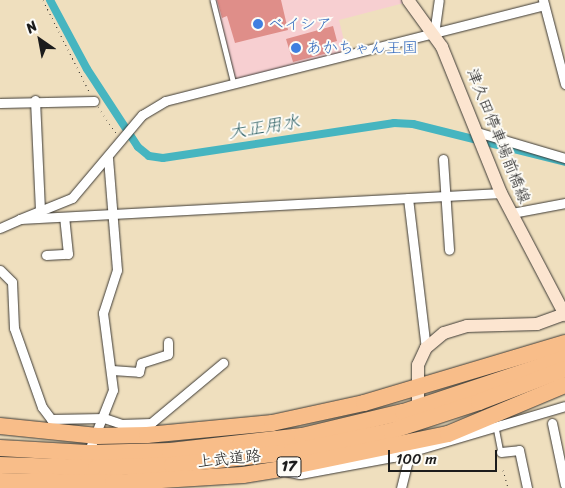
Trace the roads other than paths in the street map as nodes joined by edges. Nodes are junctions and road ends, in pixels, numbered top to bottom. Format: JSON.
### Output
{"nodes":[{"id":1,"x":213,"y":0,"type":"edge"},
{"id":2,"x":408,"y":0,"type":"edge"},
{"id":3,"x":439,"y":0,"type":"edge"},
{"id":4,"x":543,"y":3,"type":"edge"},
{"id":5,"x":434,"y":34,"type":"junction"},
{"id":6,"x":234,"y":84,"type":"junction"},
{"id":7,"x":565,"y":84,"type":"edge"},
{"id":8,"x":35,"y":100,"type":"junction"},
{"id":9,"x":94,"y":101,"type":"road end"},
{"id":10,"x":0,"y":102,"type":"edge"},
{"id":11,"x":479,"y":137,"type":"junction"},
{"id":12,"x":108,"y":157,"type":"junction"},
{"id":13,"x":565,"y":158,"type":"edge"},
{"id":14,"x":443,"y":159,"type":"dead end"},
{"id":15,"x":501,"y":193,"type":"junction"},
{"id":16,"x":445,"y":196,"type":"junction"},
{"id":17,"x":408,"y":198,"type":"junction"},
{"id":18,"x":565,"y":203,"type":"edge"},
{"id":19,"x":40,"y":211,"type":"junction"},
{"id":20,"x":512,"y":213,"type":"junction"},
{"id":21,"x":114,"y":215,"type":"junction"},
{"id":22,"x":64,"y":218,"type":"junction"},
{"id":23,"x":20,"y":219,"type":"junction"},
{"id":24,"x":0,"y":228,"type":"edge"},
{"id":25,"x":449,"y":250,"type":"dead end"},
{"id":26,"x":46,"y":255,"type":"dead end"},
{"id":27,"x":0,"y":270,"type":"edge"},
{"id":28,"x":565,"y":315,"type":"edge"},
{"id":29,"x":168,"y":342,"type":"dead end"},
{"id":30,"x":565,"y":343,"type":"edge"},
{"id":31,"x":426,"y":348,"type":"junction"},
{"id":32,"x":565,"y":358,"type":"edge"},
{"id":33,"x":222,"y":363,"type":"dead end"},
{"id":34,"x":565,"y":369,"type":"edge"},
{"id":35,"x":112,"y":370,"type":"junction"},
{"id":36,"x":565,"y":385,"type":"edge"},
{"id":37,"x":417,"y":395,"type":"junction"},
{"id":38,"x":565,"y":406,"type":"edge"},
{"id":39,"x":104,"y":418,"type":"junction"},
{"id":40,"x":425,"y":422,"type":"dead end"},
{"id":41,"x":552,"y":424,"type":"dead end"},
{"id":42,"x":0,"y":426,"type":"edge"},
{"id":43,"x":496,"y":427,"type":"junction"},
{"id":44,"x":430,"y":439,"type":"junction"},
{"id":45,"x":93,"y":442,"type":"junction"},
{"id":46,"x":0,"y":448,"type":"edge"},
{"id":47,"x":410,"y":453,"type":"junction"},
{"id":48,"x":501,"y":454,"type":"joint"},
{"id":49,"x":279,"y":463,"type":"junction"},
{"id":50,"x":0,"y":465,"type":"edge"},
{"id":51,"x":73,"y":480,"type":"edge"},
{"id":52,"x":0,"y":481,"type":"edge"},
{"id":53,"x":565,"y":483,"type":"edge"},
{"id":54,"x":401,"y":488,"type":"edge"},
{"id":55,"x":527,"y":488,"type":"edge"}],
"edges":[{"from":1,"to":6,"type":"lane"},
{"from":2,"to":5,"type":"main road","name":"津久田停車場前橋線"},
{"from":3,"to":5,"type":"street"},
{"from":4,"to":5,"type":"street"},
{"from":4,"to":7,"type":"street"},
{"from":5,"to":6,"type":"street"},
{"from":5,"to":11,"type":"main road","name":"津久田停車場前橋線"},
{"from":6,"to":12,"type":"street"},
{"from":8,"to":9,"type":"street"},
{"from":8,"to":10,"type":"street"},
{"from":8,"to":19,"type":"street"},
{"from":11,"to":13,"type":"street"},
{"from":11,"to":15,"type":"main road","name":"津久田停車場前橋線"},
{"from":12,"to":19,"type":"street"},
{"from":12,"to":21,"type":"street"},
{"from":14,"to":16,"type":"street"},
{"from":15,"to":16,"type":"street"},
{"from":15,"to":20,"type":"main road","name":"津久田停車場前橋線"},
{"from":16,"to":17,"type":"street"},
{"from":16,"to":25,"type":"street"},
{"from":17,"to":21,"type":"street"},
{"from":17,"to":31,"type":"street"},
{"from":18,"to":20,"type":"street"},
{"from":19,"to":23,"type":"street"},
{"from":20,"to":28,"type":"main road","name":"津久田停車場前橋線"},
{"from":21,"to":22,"type":"street"},
{"from":21,"to":35,"type":"street"},
{"from":22,"to":23,"type":"street"},
{"from":22,"to":26,"type":"street"},
{"from":23,"to":24,"type":"street"},
{"from":27,"to":39,"type":"street"},
{"from":28,"to":31,"type":"main road"},
{"from":29,"to":35,"type":"street"},
{"from":30,"to":37,"type":"highway"},
{"from":31,"to":37,"type":"main road"},
{"from":32,"to":46,"type":"highway","name":"上武道路","number":"17"},
{"from":33,"to":39,"type":"street"},
{"from":34,"to":50,"type":"highway","name":"上武道路","number":"17"},
{"from":35,"to":39,"type":"street"},
{"from":36,"to":44,"type":"highway","number":"17"},
{"from":37,"to":45,"type":"highway"},
{"from":38,"to":43,"type":"street"},
{"from":39,"to":45,"type":"street"},
{"from":40,"to":44,"type":"main road"},
{"from":41,"to":53,"type":"street"},
{"from":42,"to":45,"type":"highway"},
{"from":43,"to":47,"type":"street"},
{"from":43,"to":48,"type":"lane"},
{"from":44,"to":49,"type":"highway","number":"17"},
{"from":47,"to":49,"type":"street"},
{"from":47,"to":54,"type":"street"},
{"from":48,"to":55,"type":"street"},
{"from":49,"to":51,"type":"highway","number":"17"},
{"from":51,"to":52,"type":"highway","number":"17"}]}
